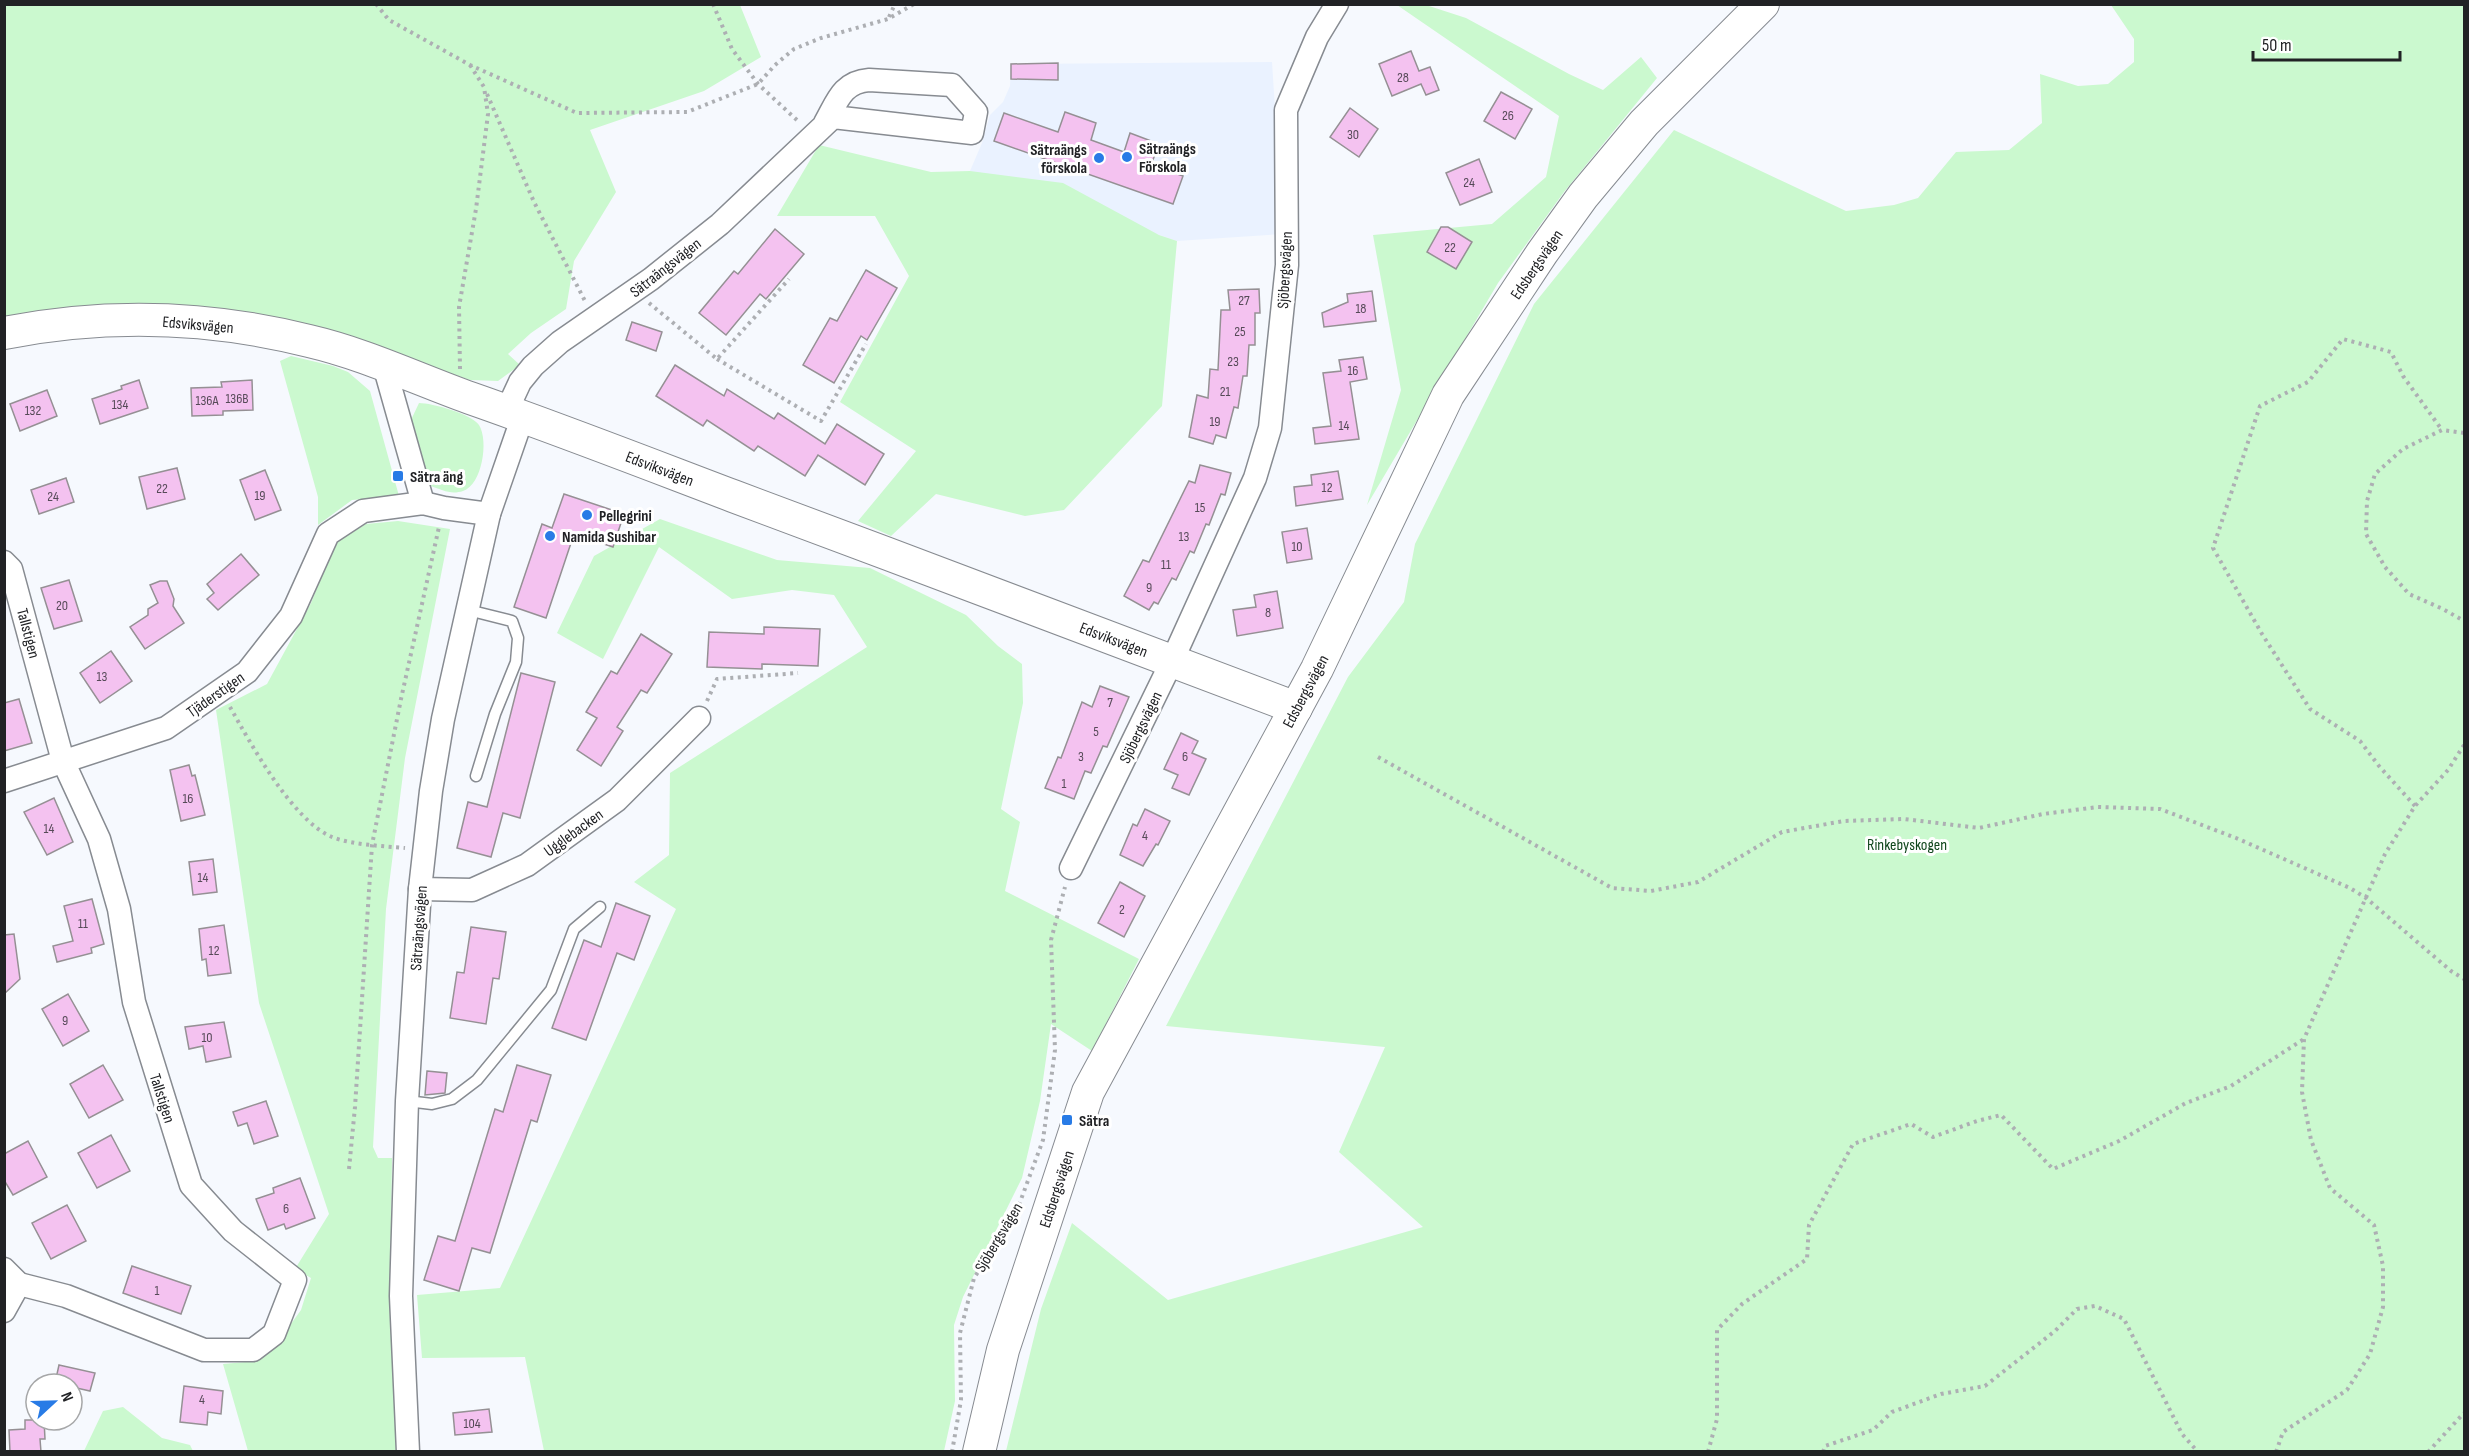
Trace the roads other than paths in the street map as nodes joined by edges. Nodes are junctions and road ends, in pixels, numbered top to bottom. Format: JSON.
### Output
{"nodes":[{"id":1,"x":1337,"y":4,"type":"edge"},
{"id":2,"x":1763,"y":4,"type":"edge"},
{"id":3,"x":819,"y":129,"type":"junction"},
{"id":4,"x":4,"y":333,"type":"edge"},
{"id":5,"x":384,"y":365,"type":"junction"},
{"id":6,"x":515,"y":413,"type":"junction"},
{"id":7,"x":433,"y":506,"type":"junction"},
{"id":8,"x":489,"y":514,"type":"junction"},
{"id":9,"x":4,"y":562,"type":"edge"},
{"id":10,"x":468,"y":610,"type":"junction"},
{"id":11,"x":1172,"y":661,"type":"junction"},
{"id":12,"x":1296,"y":708,"type":"junction"},
{"id":13,"x":699,"y":718,"type":"road end"},
{"id":14,"x":63,"y":761,"type":"junction"},
{"id":15,"x":476,"y":776,"type":"dead end"},
{"id":16,"x":4,"y":781,"type":"edge"},
{"id":17,"x":1071,"y":868,"type":"road end"},
{"id":18,"x":420,"y":889,"type":"junction"},
{"id":19,"x":600,"y":907,"type":"dead end"},
{"id":20,"x":407,"y":1101,"type":"junction"},
{"id":21,"x":12,"y":1276,"type":"edge"},
{"id":22,"x":4,"y":1311,"type":"edge"},
{"id":23,"x":408,"y":1452,"type":"edge"},
{"id":24,"x":979,"y":1452,"type":"edge"}],
"edges":[{"from":1,"to":11,"type":"street","name":"Sjöbergsvägen"},
{"from":2,"to":12,"type":"main road","name":"Edsbergsvägen"},
{"from":3,"to":3,"type":"street","name":"Sätraängsvägen"},
{"from":3,"to":6,"type":"street","name":"Sätraängsvägen"},
{"from":4,"to":5,"type":"main road","name":"Edsviksvägen"},
{"from":5,"to":6,"type":"main road","name":"Edsviksvägen"},
{"from":5,"to":7,"type":"street"},
{"from":6,"to":8,"type":"street","name":"Sätraängsvägen"},
{"from":6,"to":11,"type":"main road","name":"Edsviksvägen"},
{"from":7,"to":8,"type":"street","name":"Tjäderstigen"},
{"from":7,"to":14,"type":"street","name":"Tjäderstigen"},
{"from":8,"to":10,"type":"street","name":"Sätraängsvägen"},
{"from":9,"to":14,"type":"street","name":"Tallstigen"},
{"from":10,"to":15,"type":"lane"},
{"from":10,"to":18,"type":"street","name":"Sätraängsvägen"},
{"from":11,"to":12,"type":"main road","name":"Edsviksvägen"},
{"from":11,"to":17,"type":"street","name":"Sjöbergsvägen"},
{"from":12,"to":24,"type":"main road","name":"Edsbergsvägen"},
{"from":13,"to":18,"type":"street","name":"Ugglebacken"},
{"from":14,"to":16,"type":"street","name":"Tjäderstigen"},
{"from":14,"to":21,"type":"street","name":"Tallstigen"},
{"from":18,"to":20,"type":"street","name":"Sätraängsvägen"},
{"from":19,"to":20,"type":"lane"},
{"from":20,"to":23,"type":"street","name":"Sätraängsvägen"},
{"from":21,"to":22,"type":"street"}]}
